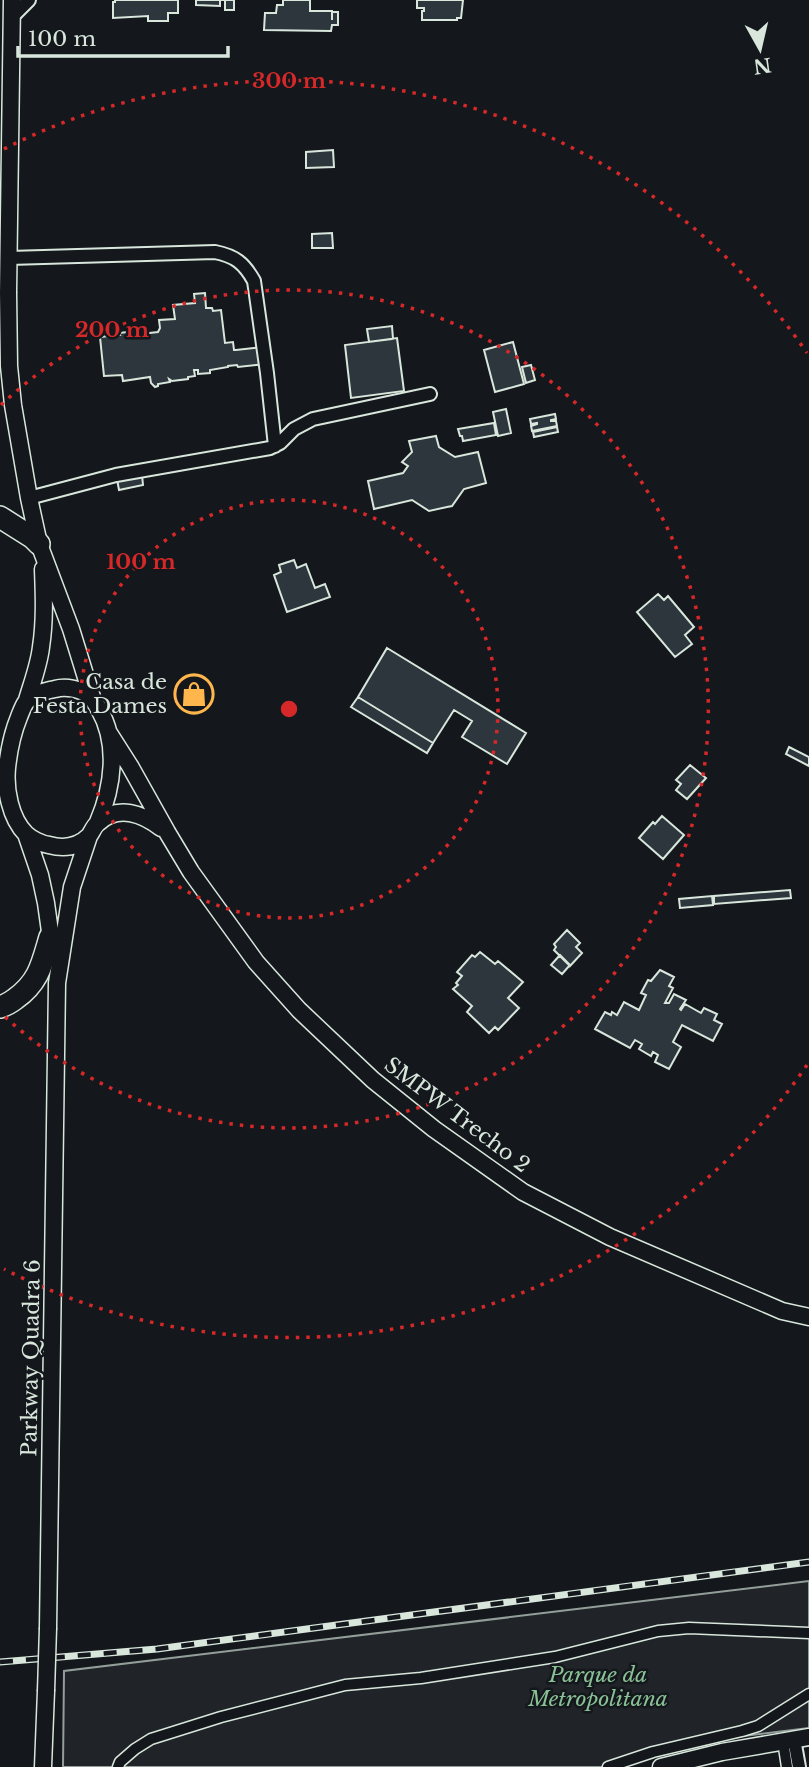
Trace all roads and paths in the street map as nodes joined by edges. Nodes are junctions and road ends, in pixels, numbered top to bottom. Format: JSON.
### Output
{"nodes":[{"id":1,"x":12,"y":0,"type":"edge"},
{"id":2,"x":29,"y":0,"type":"edge"},
{"id":3,"x":12,"y":17,"type":"junction"},
{"id":4,"x":9,"y":258,"type":"junction"},
{"id":5,"x":430,"y":394,"type":"dead end"},
{"id":6,"x":275,"y":446,"type":"junction"},
{"id":7,"x":29,"y":498,"type":"junction"},
{"id":8,"x":0,"y":517,"type":"edge"},
{"id":9,"x":41,"y":550,"type":"junction"},
{"id":10,"x":92,"y":697,"type":"junction"},
{"id":11,"x":27,"y":700,"type":"junction"},
{"id":12,"x":109,"y":733,"type":"junction"},
{"id":13,"x":94,"y":829,"type":"junction"},
{"id":14,"x":167,"y":832,"type":"junction"},
{"id":15,"x":26,"y":834,"type":"junction"},
{"id":16,"x":50,"y":937,"type":"junction"},
{"id":17,"x":57,"y":983,"type":"junction"},
{"id":18,"x":0,"y":1007,"type":"edge"},
{"id":19,"x":809,"y":1317,"type":"edge"},
{"id":20,"x":809,"y":1633,"type":"edge"},
{"id":21,"x":809,"y":1694,"type":"edge"},
{"id":22,"x":46,"y":1732,"type":"junction"},
{"id":23,"x":795,"y":1739,"type":"edge"},
{"id":24,"x":43,"y":1767,"type":"edge"},
{"id":25,"x":49,"y":1767,"type":"edge"},
{"id":26,"x":118,"y":1767,"type":"edge"},
{"id":27,"x":608,"y":1767,"type":"edge"},
{"id":28,"x":661,"y":1767,"type":"edge"},
{"id":29,"x":787,"y":1767,"type":"edge"},
{"id":30,"x":799,"y":1767,"type":"edge"}],
"edges":[{"from":1,"to":3,"type":"street"},
{"from":2,"to":3,"type":"street"},
{"from":3,"to":4,"type":"street"},
{"from":4,"to":6,"type":"street"},
{"from":4,"to":7,"type":"street"},
{"from":5,"to":6,"type":"street"},
{"from":6,"to":7,"type":"street"},
{"from":7,"to":9,"type":"street"},
{"from":8,"to":9,"type":"highway"},
{"from":9,"to":10,"type":"street"},
{"from":9,"to":11,"type":"street"},
{"from":10,"to":11,"type":"street"},
{"from":10,"to":12,"type":"street"},
{"from":11,"to":15,"type":"street"},
{"from":12,"to":13,"type":"street"},
{"from":12,"to":14,"type":"street","name":"SMPW Trecho 2"},
{"from":13,"to":14,"type":"street"},
{"from":13,"to":15,"type":"street"},
{"from":13,"to":17,"type":"street","name":"Parkway Quadra 6"},
{"from":14,"to":19,"type":"street","name":"SMPW Trecho 2"},
{"from":15,"to":16,"type":"street","name":"Parkway Quadra 6"},
{"from":16,"to":17,"type":"street","name":"Parkway Quadra 6"},
{"from":16,"to":18,"type":"highway"},
{"from":17,"to":22,"type":"street","name":"Parkway Quadra 6","bridge":true},
{"from":20,"to":26,"type":"street"},
{"from":21,"to":27,"type":"street"},
{"from":22,"to":24,"type":"street","name":"Parkway Quadra 6"},
{"from":22,"to":25,"type":"street","name":"Parkway Quadra 6"},
{"from":23,"to":28,"type":"street"},
{"from":23,"to":29,"type":"street"},
{"from":23,"to":30,"type":"street"}]}
